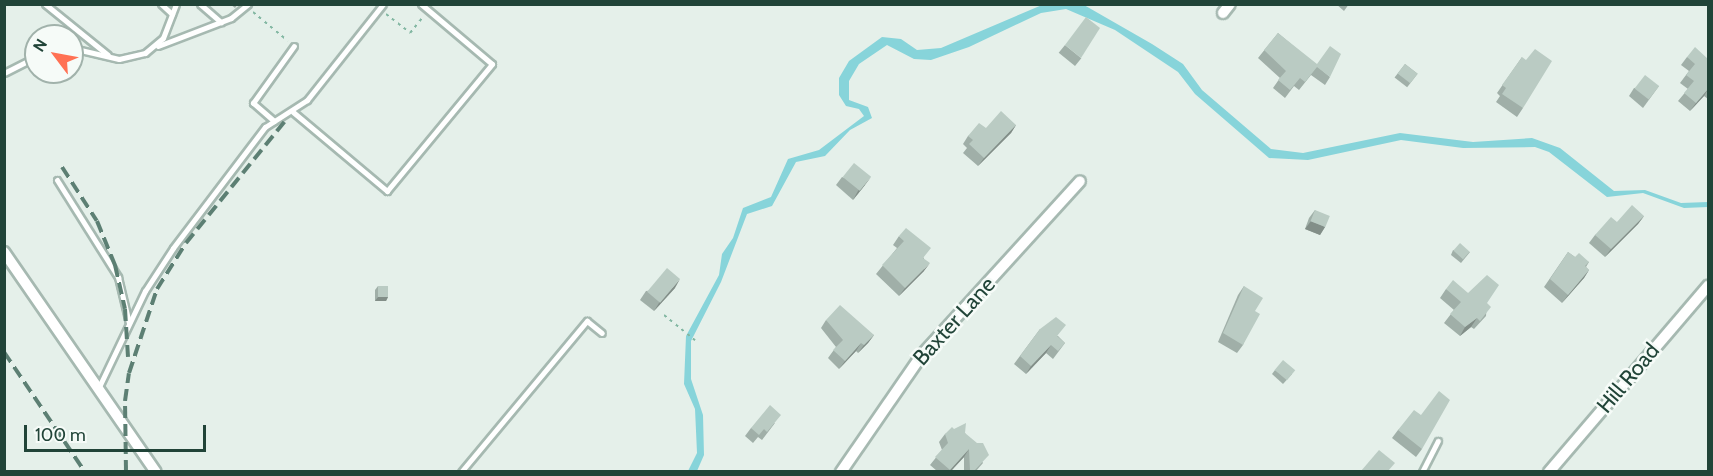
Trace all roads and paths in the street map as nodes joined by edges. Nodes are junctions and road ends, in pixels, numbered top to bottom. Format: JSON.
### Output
{"nodes":[{"id":1,"x":45,"y":4,"type":"edge"},
{"id":2,"x":161,"y":4,"type":"edge"},
{"id":3,"x":176,"y":4,"type":"edge"},
{"id":4,"x":200,"y":4,"type":"edge"},
{"id":5,"x":421,"y":4,"type":"edge"},
{"id":6,"x":247,"y":5,"type":"edge"},
{"id":7,"x":381,"y":7,"type":"edge"},
{"id":8,"x":428,"y":10,"type":"junction"},
{"id":9,"x":172,"y":14,"type":"junction"},
{"id":10,"x":220,"y":22,"type":"junction"},
{"id":11,"x":294,"y":46,"type":"joint"},
{"id":12,"x":151,"y":49,"type":"junction"},
{"id":13,"x":84,"y":51,"type":"edge"},
{"id":14,"x":111,"y":58,"type":"junction"},
{"id":15,"x":24,"y":63,"type":"edge"},
{"id":16,"x":4,"y":73,"type":"edge"},
{"id":17,"x":293,"y":112,"type":"junction"},
{"id":18,"x":274,"y":121,"type":"junction"},
{"id":19,"x":57,"y":180,"type":"dead end"},
{"id":20,"x":1080,"y":181,"type":"dead end"},
{"id":21,"x":4,"y":252,"type":"edge"},
{"id":22,"x":1708,"y":286,"type":"edge"},
{"id":23,"x":664,"y":315,"type":"dead end"},
{"id":24,"x":129,"y":325,"type":"junction"},
{"id":25,"x":602,"y":333,"type":"dead end"},
{"id":26,"x":695,"y":340,"type":"dead end"},
{"id":27,"x":97,"y":390,"type":"junction"},
{"id":28,"x":1438,"y":441,"type":"dead end"},
{"id":29,"x":156,"y":471,"type":"edge"},
{"id":30,"x":461,"y":471,"type":"edge"},
{"id":31,"x":841,"y":471,"type":"edge"},
{"id":32,"x":1422,"y":471,"type":"edge"},
{"id":33,"x":1549,"y":471,"type":"edge"}],
"edges":[{"from":1,"to":14,"type":"lane"},
{"from":2,"to":9,"type":"lane"},
{"from":3,"to":9,"type":"lane"},
{"from":4,"to":10,"type":"lane"},
{"from":5,"to":8,"type":"lane"},
{"from":6,"to":10,"type":"lane"},
{"from":6,"to":11,"type":"path"},
{"from":7,"to":8,"type":"path"},
{"from":7,"to":17,"type":"lane"},
{"from":8,"to":17,"type":"lane"},
{"from":9,"to":12,"type":"lane"},
{"from":10,"to":12,"type":"lane"},
{"from":11,"to":18,"type":"lane"},
{"from":12,"to":14,"type":"lane"},
{"from":13,"to":14,"type":"lane"},
{"from":15,"to":16,"type":"lane"},
{"from":17,"to":18,"type":"lane"},
{"from":18,"to":24,"type":"lane"},
{"from":19,"to":24,"type":"lane"},
{"from":20,"to":31,"type":"street","name":"Baxter Lane"},
{"from":21,"to":27,"type":"street"},
{"from":22,"to":33,"type":"street","name":"Hill Road"},
{"from":23,"to":26,"type":"path"},
{"from":24,"to":27,"type":"lane"},
{"from":25,"to":30,"type":"lane"},
{"from":27,"to":29,"type":"street"},
{"from":28,"to":32,"type":"lane"}]}
